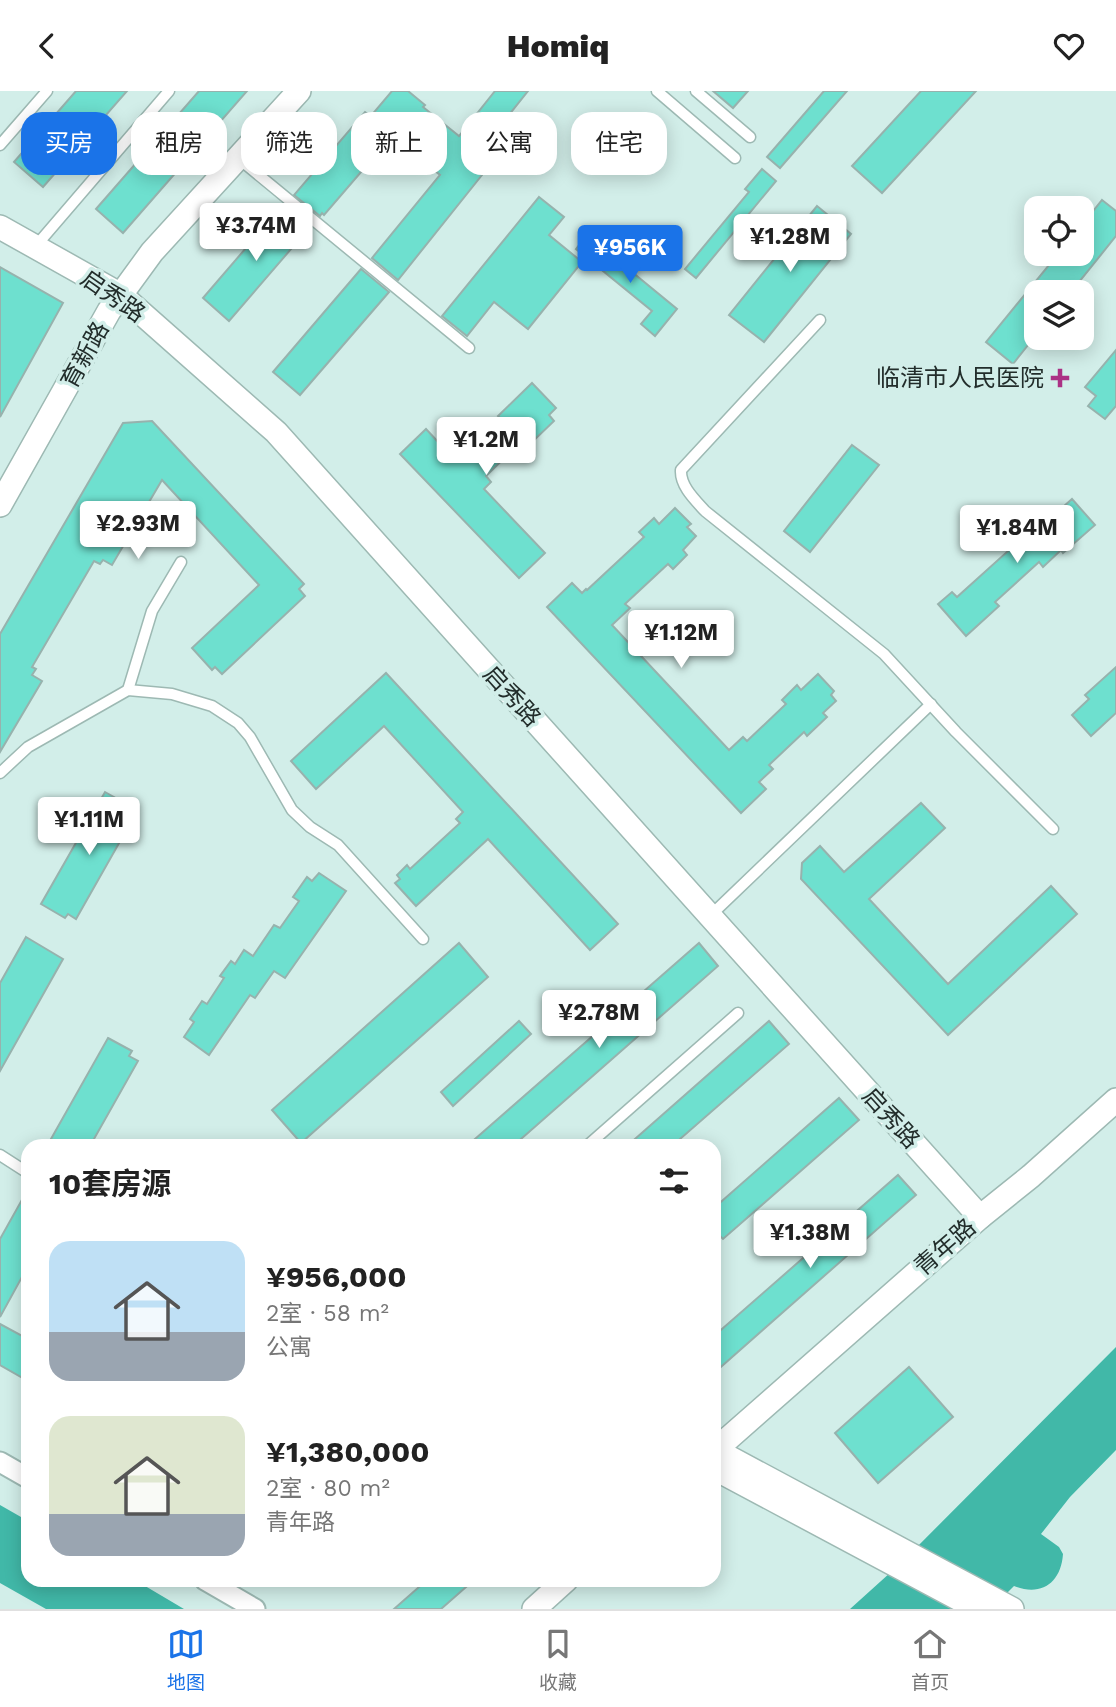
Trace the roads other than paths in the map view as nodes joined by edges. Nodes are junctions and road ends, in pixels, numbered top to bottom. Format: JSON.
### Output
{"nodes":[{"id":1,"x":47,"y":91,"type":"edge"},
{"id":2,"x":169,"y":91,"type":"edge"},
{"id":3,"x":299,"y":91,"type":"edge"},
{"id":4,"x":657,"y":91,"type":"edge"},
{"id":5,"x":696,"y":91,"type":"edge"},
{"id":6,"x":750,"y":137,"type":"dead end"},
{"id":7,"x":0,"y":145,"type":"edge"},
{"id":8,"x":735,"y":157,"type":"dead end"},
{"id":9,"x":238,"y":158,"type":"junction"},
{"id":10,"x":0,"y":227,"type":"edge"},
{"id":11,"x":35,"y":247,"type":"junction"},
{"id":12,"x":121,"y":295,"type":"junction"},
{"id":13,"x":820,"y":320,"type":"dead end"},
{"id":14,"x":469,"y":348,"type":"dead end"},
{"id":15,"x":0,"y":505,"type":"edge"},
{"id":16,"x":181,"y":562,"type":"dead end"},
{"id":17,"x":128,"y":690,"type":"junction"},
{"id":18,"x":931,"y":704,"type":"junction"},
{"id":19,"x":0,"y":773,"type":"edge"},
{"id":20,"x":1053,"y":829,"type":"dead end"},
{"id":21,"x":710,"y":916,"type":"junction"},
{"id":22,"x":423,"y":939,"type":"dead end"},
{"id":23,"x":738,"y":1013,"type":"dead end"},
{"id":24,"x":1116,"y":1100,"type":"edge"},
{"id":25,"x":595,"y":1139,"type":"edge"},
{"id":26,"x":0,"y":1155,"type":"edge"},
{"id":27,"x":21,"y":1168,"type":"edge"},
{"id":28,"x":980,"y":1216,"type":"junction"},
{"id":29,"x":721,"y":1451,"type":"edge"},
{"id":30,"x":721,"y":1461,"type":"edge"},
{"id":31,"x":0,"y":1462,"type":"edge"},
{"id":32,"x":21,"y":1472,"type":"edge"},
{"id":33,"x":888,"y":1552,"type":"junction"},
{"id":34,"x":217,"y":1587,"type":"edge"},
{"id":35,"x":558,"y":1587,"type":"edge"},
{"id":36,"x":255,"y":1609,"type":"edge"},
{"id":37,"x":534,"y":1609,"type":"edge"},
{"id":38,"x":978,"y":1609,"type":"edge"},
{"id":39,"x":1012,"y":1609,"type":"edge"}],
"edges":[{"from":1,"to":7,"type":"lane"},
{"from":2,"to":11,"type":"lane"},
{"from":3,"to":9,"type":"street","name":"育新路"},
{"from":4,"to":8,"type":"lane"},
{"from":5,"to":6,"type":"lane"},
{"from":9,"to":12,"type":"street","name":"育新路"},
{"from":9,"to":14,"type":"lane"},
{"from":10,"to":11,"type":"street","name":"启秀路"},
{"from":11,"to":12,"type":"street","name":"启秀路"},
{"from":12,"to":15,"type":"street","name":"育新路"},
{"from":12,"to":21,"type":"street","name":"启秀路"},
{"from":13,"to":18,"type":"lane"},
{"from":16,"to":17,"type":"lane"},
{"from":17,"to":19,"type":"lane"},
{"from":17,"to":22,"type":"lane"},
{"from":18,"to":20,"type":"lane"},
{"from":18,"to":21,"type":"lane"},
{"from":21,"to":28,"type":"street","name":"启秀路"},
{"from":23,"to":25,"type":"lane"},
{"from":24,"to":28,"type":"street","name":"青年路"},
{"from":26,"to":27,"type":"lane"},
{"from":28,"to":29,"type":"street","name":"青年路"},
{"from":30,"to":33,"type":"street"},
{"from":31,"to":32,"type":"street"},
{"from":33,"to":38,"type":"street"},
{"from":33,"to":39,"type":"street"},
{"from":34,"to":36,"type":"street"},
{"from":35,"to":37,"type":"street"}]}
